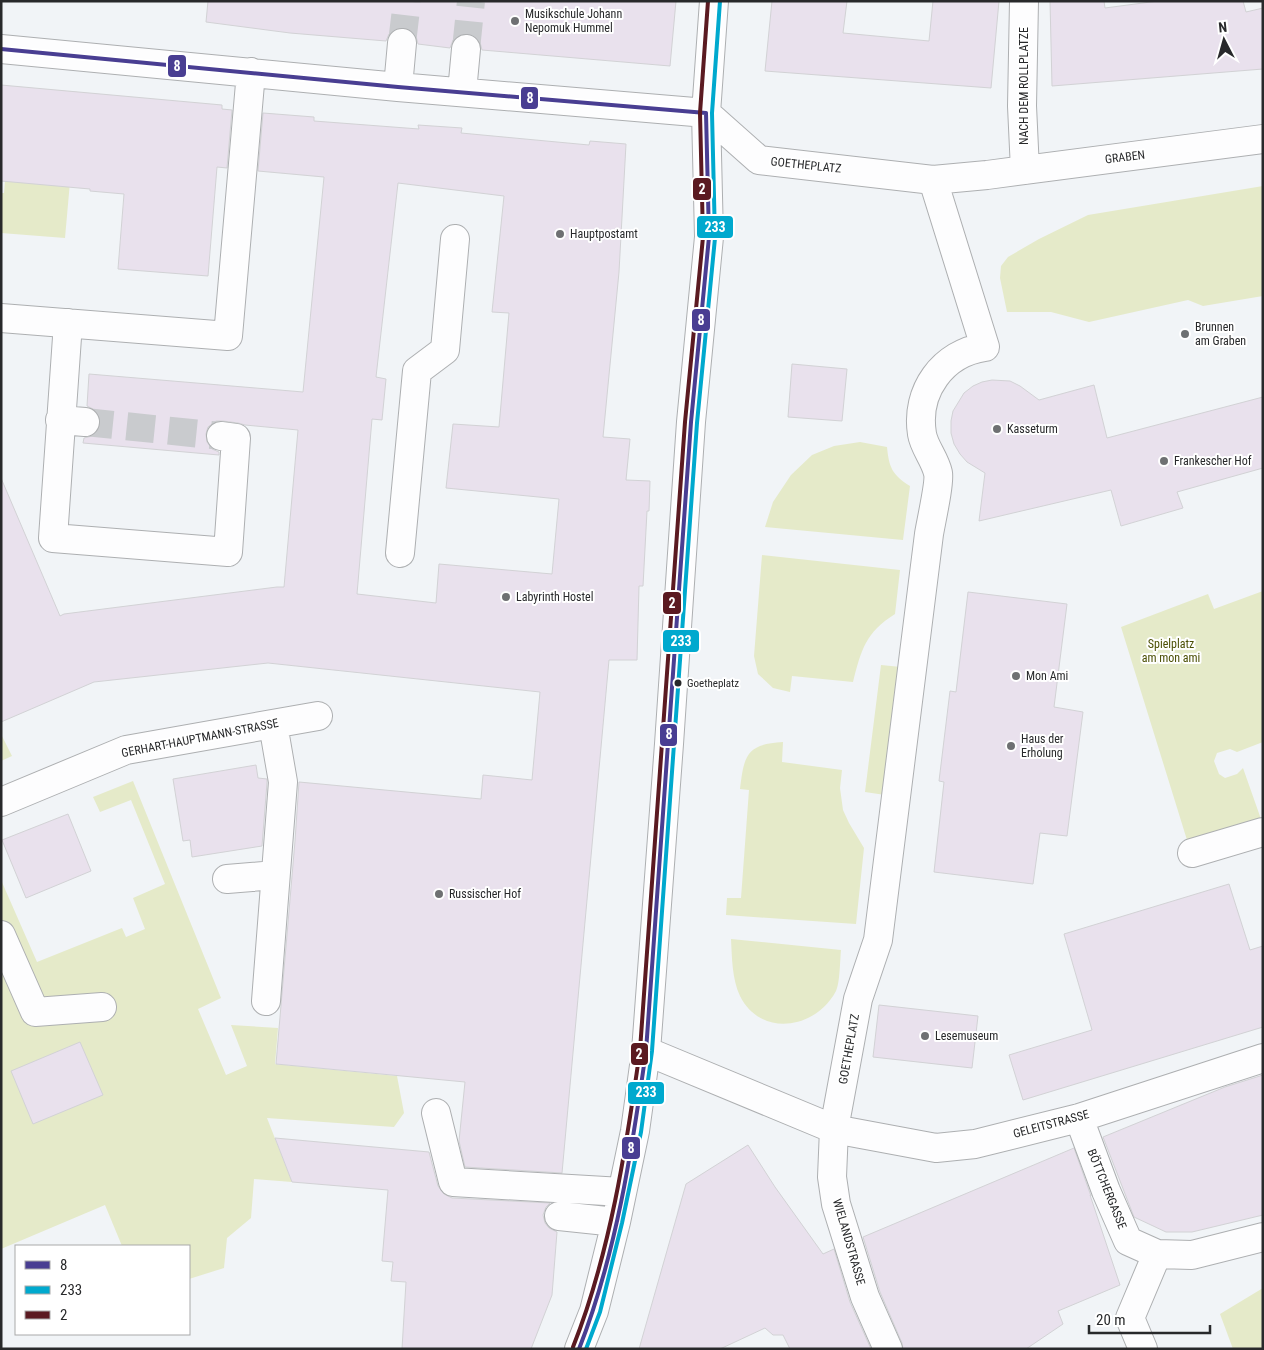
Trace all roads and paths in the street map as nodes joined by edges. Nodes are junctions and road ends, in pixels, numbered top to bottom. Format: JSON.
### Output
{"nodes":[{"id":1,"x":714,"y":1,"type":"edge"},
{"id":2,"x":1024,"y":1,"type":"edge"},
{"id":3,"x":402,"y":43,"type":"tunnel mouth"},
{"id":4,"x":1,"y":49,"type":"edge"},
{"id":5,"x":466,"y":49,"type":"tunnel mouth"},
{"id":6,"x":251,"y":72,"type":"junction"},
{"id":7,"x":398,"y":88,"type":"junction"},
{"id":8,"x":462,"y":92,"type":"junction"},
{"id":9,"x":706,"y":113,"type":"junction"},
{"id":10,"x":1263,"y":140,"type":"edge"},
{"id":11,"x":1025,"y":170,"type":"junction"},
{"id":12,"x":987,"y":175,"type":"joint"},
{"id":13,"x":934,"y":180,"type":"junction"},
{"id":14,"x":455,"y":239,"type":"dead end"},
{"id":15,"x":1,"y":318,"type":"edge"},
{"id":16,"x":68,"y":323,"type":"junction"},
{"id":17,"x":221,"y":436,"type":"tunnel mouth"},
{"id":18,"x":400,"y":553,"type":"dead end"},
{"id":19,"x":318,"y":716,"type":"dead end"},
{"id":20,"x":273,"y":724,"type":"junction"},
{"id":21,"x":1,"y":802,"type":"edge"},
{"id":22,"x":1263,"y":832,"type":"edge"},
{"id":23,"x":1192,"y":853,"type":"dead end"},
{"id":24,"x":275,"y":875,"type":"junction"},
{"id":25,"x":227,"y":879,"type":"dead end"},
{"id":26,"x":1,"y":935,"type":"edge"},
{"id":27,"x":266,"y":1001,"type":"dead end"},
{"id":28,"x":102,"y":1008,"type":"dead end"},
{"id":29,"x":646,"y":1051,"type":"junction"},
{"id":30,"x":1263,"y":1058,"type":"edge"},
{"id":31,"x":436,"y":1113,"type":"dead end"},
{"id":32,"x":1078,"y":1118,"type":"junction"},
{"id":33,"x":824,"y":1131,"type":"junction"},
{"id":34,"x":622,"y":1192,"type":"junction"},
{"id":35,"x":559,"y":1216,"type":"dead end"},
{"id":36,"x":616,"y":1222,"type":"junction"},
{"id":37,"x":1263,"y":1237,"type":"edge"},
{"id":38,"x":1157,"y":1254,"type":"junction"},
{"id":39,"x":579,"y":1349,"type":"edge"},
{"id":40,"x":888,"y":1349,"type":"edge"},
{"id":41,"x":1143,"y":1349,"type":"edge"}],
"edges":[{"from":1,"to":9,"type":"street"},
{"from":2,"to":11,"type":"street","name":"NACH DEM ROLLPLATZE"},
{"from":3,"to":7,"type":"street"},
{"from":4,"to":6,"type":"street"},
{"from":5,"to":8,"type":"street"},
{"from":6,"to":7,"type":"street"},
{"from":6,"to":16,"type":"street"},
{"from":7,"to":8,"type":"street"},
{"from":8,"to":9,"type":"street"},
{"from":9,"to":13,"type":"street","name":"GOETHEPLATZ"},
{"from":9,"to":29,"type":"street"},
{"from":10,"to":11,"type":"street","name":"GRABEN"},
{"from":11,"to":12,"type":"street","name":"GRABEN"},
{"from":12,"to":13,"type":"street","name":"GOETHEPLATZ"},
{"from":13,"to":33,"type":"street","name":"GOETHEPLATZ"},
{"from":14,"to":18,"type":"street"},
{"from":15,"to":16,"type":"street"},
{"from":16,"to":17,"type":"street"},
{"from":19,"to":20,"type":"street","name":"GERHART-HAUPTMANN-STRASSE"},
{"from":20,"to":21,"type":"street","name":"GERHART-HAUPTMANN-STRASSE"},
{"from":20,"to":24,"type":"street"},
{"from":22,"to":23,"type":"street"},
{"from":24,"to":25,"type":"street"},
{"from":24,"to":27,"type":"street"},
{"from":26,"to":28,"type":"street"},
{"from":29,"to":33,"type":"street","name":"GELEITSTRASSE"},
{"from":29,"to":34,"type":"street"},
{"from":30,"to":32,"type":"street","name":"GELEITSTRASSE"},
{"from":31,"to":34,"type":"street"},
{"from":32,"to":33,"type":"street","name":"GELEITSTRASSE"},
{"from":32,"to":38,"type":"street","name":"BÖTTCHERGASSE"},
{"from":33,"to":40,"type":"street","name":"WIELANDSTRASSE"},
{"from":34,"to":36,"type":"street"},
{"from":35,"to":36,"type":"street"},
{"from":36,"to":39,"type":"street"},
{"from":37,"to":38,"type":"street","name":"BÖTTCHERGASSE"},
{"from":38,"to":41,"type":"street"}]}
